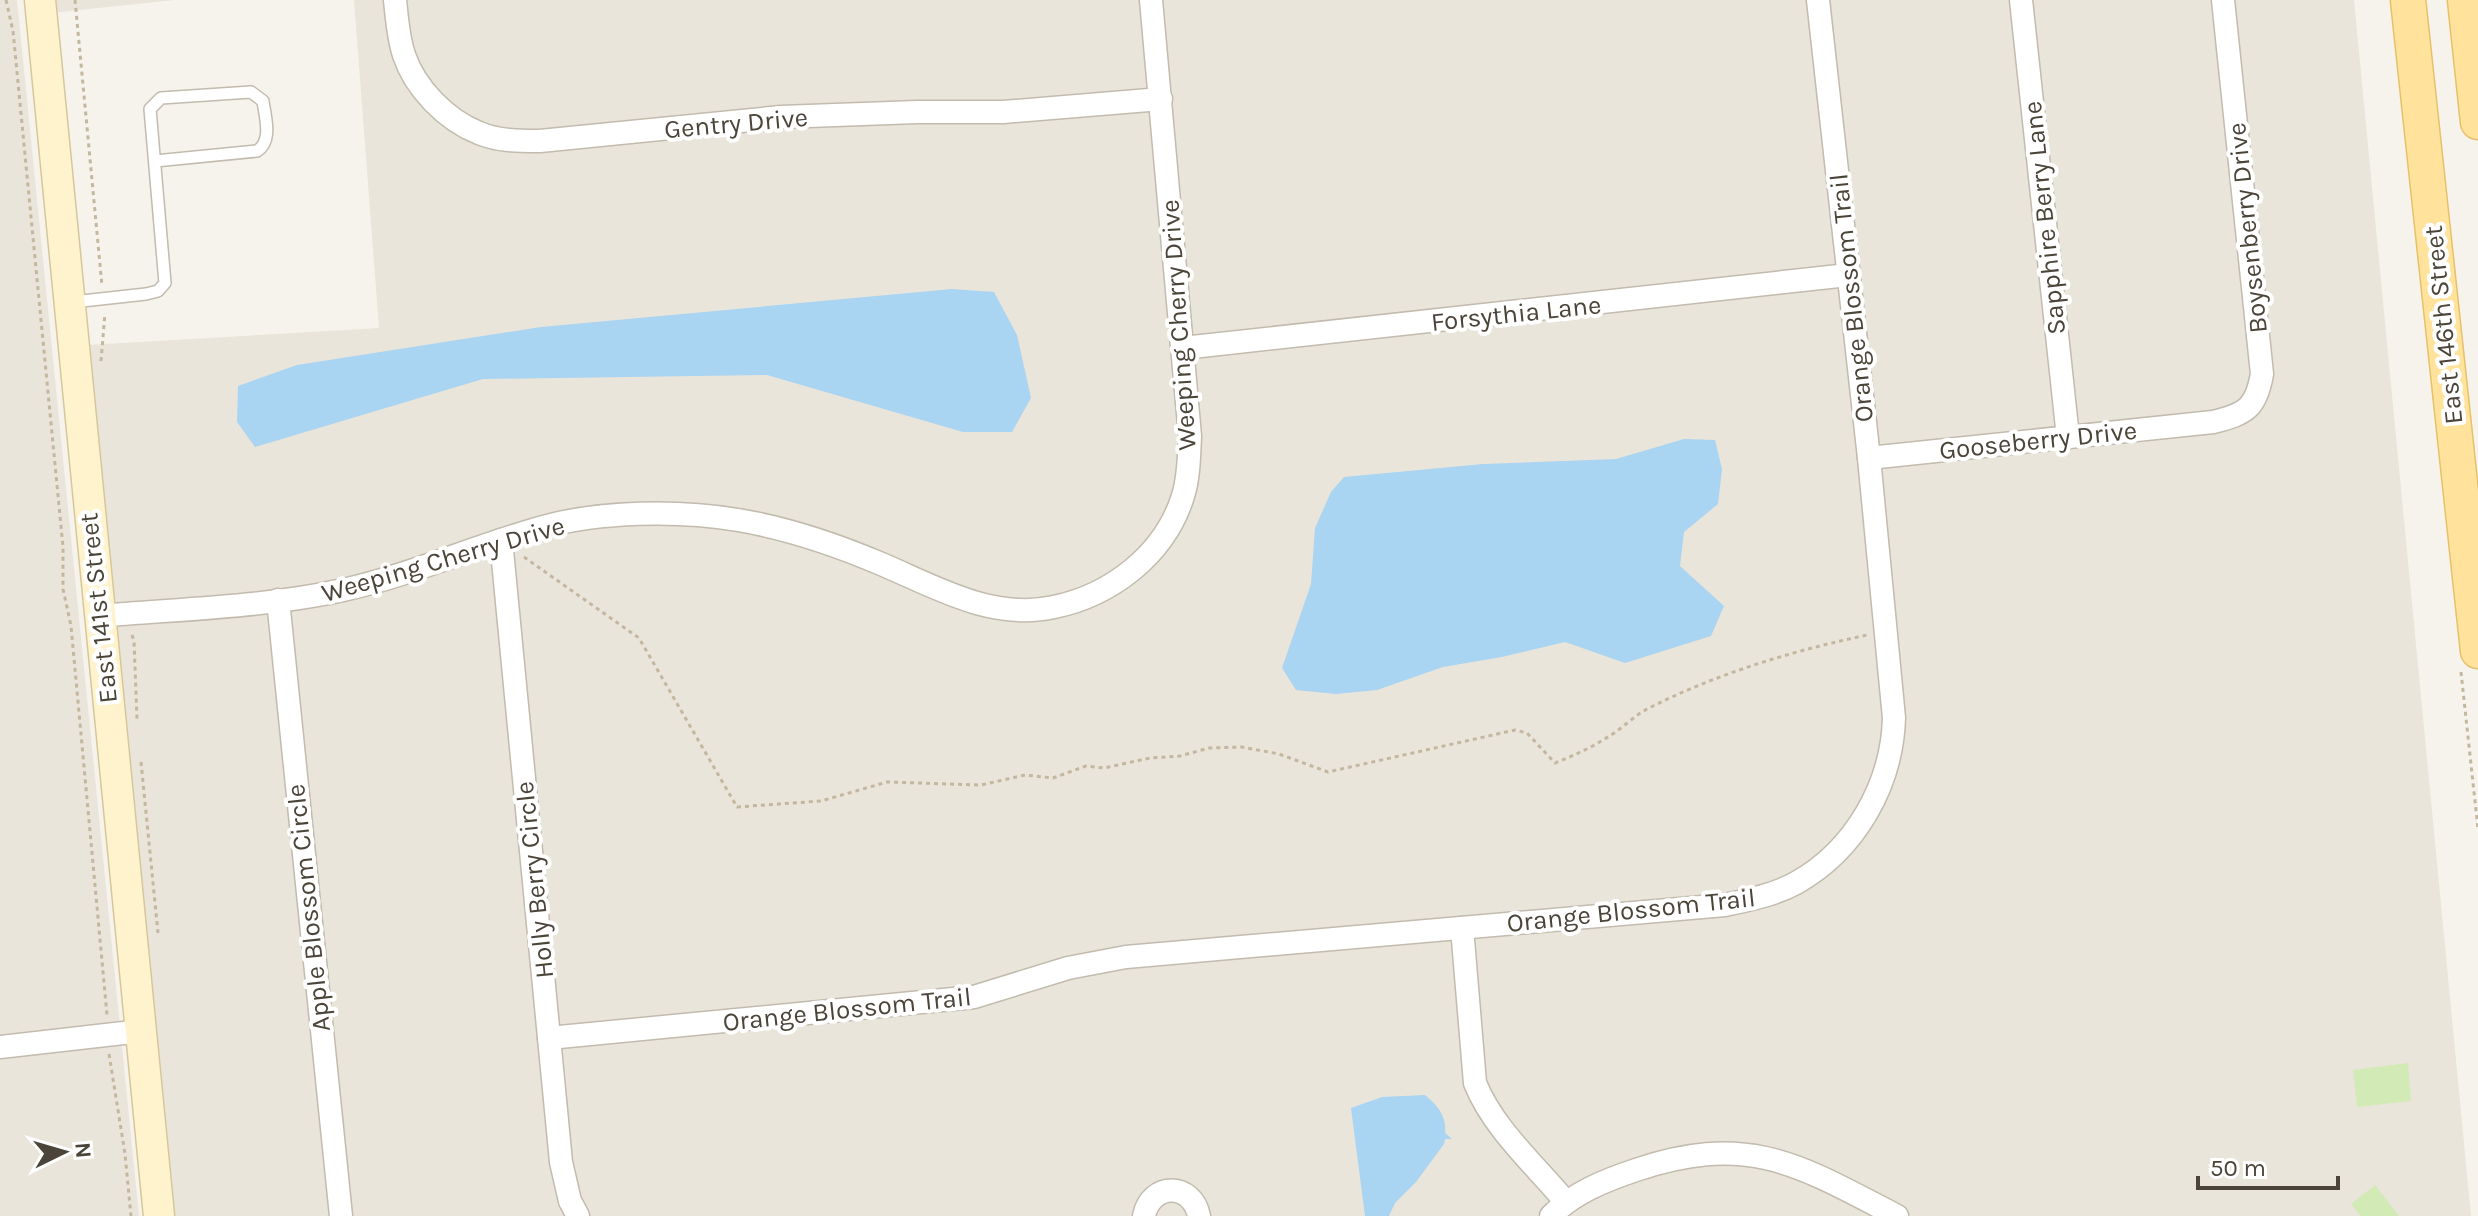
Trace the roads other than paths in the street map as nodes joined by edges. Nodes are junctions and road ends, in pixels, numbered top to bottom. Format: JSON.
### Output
{"nodes":[{"id":1,"x":40,"y":0,"type":"edge"},
{"id":2,"x":395,"y":0,"type":"edge"},
{"id":3,"x":1151,"y":0,"type":"edge"},
{"id":4,"x":1818,"y":0,"type":"edge"},
{"id":5,"x":2021,"y":0,"type":"edge"},
{"id":6,"x":2223,"y":0,"type":"edge"},
{"id":7,"x":2408,"y":0,"type":"edge"},
{"id":8,"x":2465,"y":0,"type":"edge"},
{"id":9,"x":1161,"y":99,"type":"junction"},
{"id":10,"x":2478,"y":122,"type":"edge"},
{"id":11,"x":155,"y":161,"type":"junction"},
{"id":12,"x":1848,"y":275,"type":"junction"},
{"id":13,"x":68,"y":303,"type":"junction"},
{"id":14,"x":1183,"y":348,"type":"junction"},
{"id":15,"x":2206,"y":422,"type":"joint"},
{"id":16,"x":2068,"y":437,"type":"junction"},
{"id":17,"x":1869,"y":458,"type":"junction"},
{"id":18,"x":501,"y":540,"type":"junction"},
{"id":19,"x":278,"y":600,"type":"junction"},
{"id":20,"x":99,"y":616,"type":"junction"},
{"id":21,"x":2478,"y":651,"type":"edge"},
{"id":22,"x":1462,"y":928,"type":"junction"},
{"id":23,"x":141,"y":1031,"type":"junction"},
{"id":24,"x":549,"y":1038,"type":"junction"},
{"id":25,"x":0,"y":1047,"type":"edge"},
{"id":26,"x":1558,"y":1209,"type":"edge"},
{"id":27,"x":159,"y":1216,"type":"edge"},
{"id":28,"x":341,"y":1216,"type":"edge"},
{"id":29,"x":578,"y":1216,"type":"edge"},
{"id":30,"x":1144,"y":1216,"type":"edge"},
{"id":31,"x":1199,"y":1216,"type":"edge"},
{"id":32,"x":1897,"y":1216,"type":"edge"}],
"edges":[{"from":1,"to":13,"type":"street","name":"East 141st Street"},
{"from":2,"to":9,"type":"street","name":"Gentry Drive"},
{"from":3,"to":9,"type":"street","name":"Weeping Cherry Drive"},
{"from":4,"to":12,"type":"street","name":"Orange Blossom Trail"},
{"from":5,"to":16,"type":"street","name":"Sapphire Berry Lane"},
{"from":6,"to":15,"type":"street","name":"Boysenberry Drive"},
{"from":7,"to":21,"type":"main road","name":"East 146th Street"},
{"from":8,"to":10,"type":"main road"},
{"from":9,"to":14,"type":"street","name":"Weeping Cherry Drive"},
{"from":11,"to":11,"type":"lane"},
{"from":11,"to":13,"type":"lane"},
{"from":12,"to":14,"type":"street","name":"Forsythia Lane"},
{"from":12,"to":17,"type":"street","name":"Orange Blossom Trail"},
{"from":13,"to":20,"type":"street","name":"East 141st Street"},
{"from":14,"to":18,"type":"street","name":"Weeping Cherry Drive"},
{"from":15,"to":16,"type":"street","name":"Gooseberry Drive"},
{"from":16,"to":17,"type":"street","name":"Gooseberry Drive"},
{"from":17,"to":22,"type":"street","name":"Orange Blossom Trail"},
{"from":18,"to":19,"type":"street","name":"Weeping Cherry Drive"},
{"from":18,"to":24,"type":"street","name":"Holly Berry Circle"},
{"from":19,"to":20,"type":"street","name":"Weeping Cherry Drive"},
{"from":19,"to":28,"type":"street","name":"Apple Blossom Circle"},
{"from":20,"to":23,"type":"street","name":"East 141st Street"},
{"from":22,"to":24,"type":"street","name":"Orange Blossom Trail"},
{"from":22,"to":26,"type":"street"},
{"from":23,"to":25,"type":"street"},
{"from":23,"to":27,"type":"street","name":"East 141st Street"},
{"from":24,"to":29,"type":"street","name":"Holly Berry Circle"},
{"from":26,"to":32,"type":"street"},
{"from":30,"to":31,"type":"street"}]}
